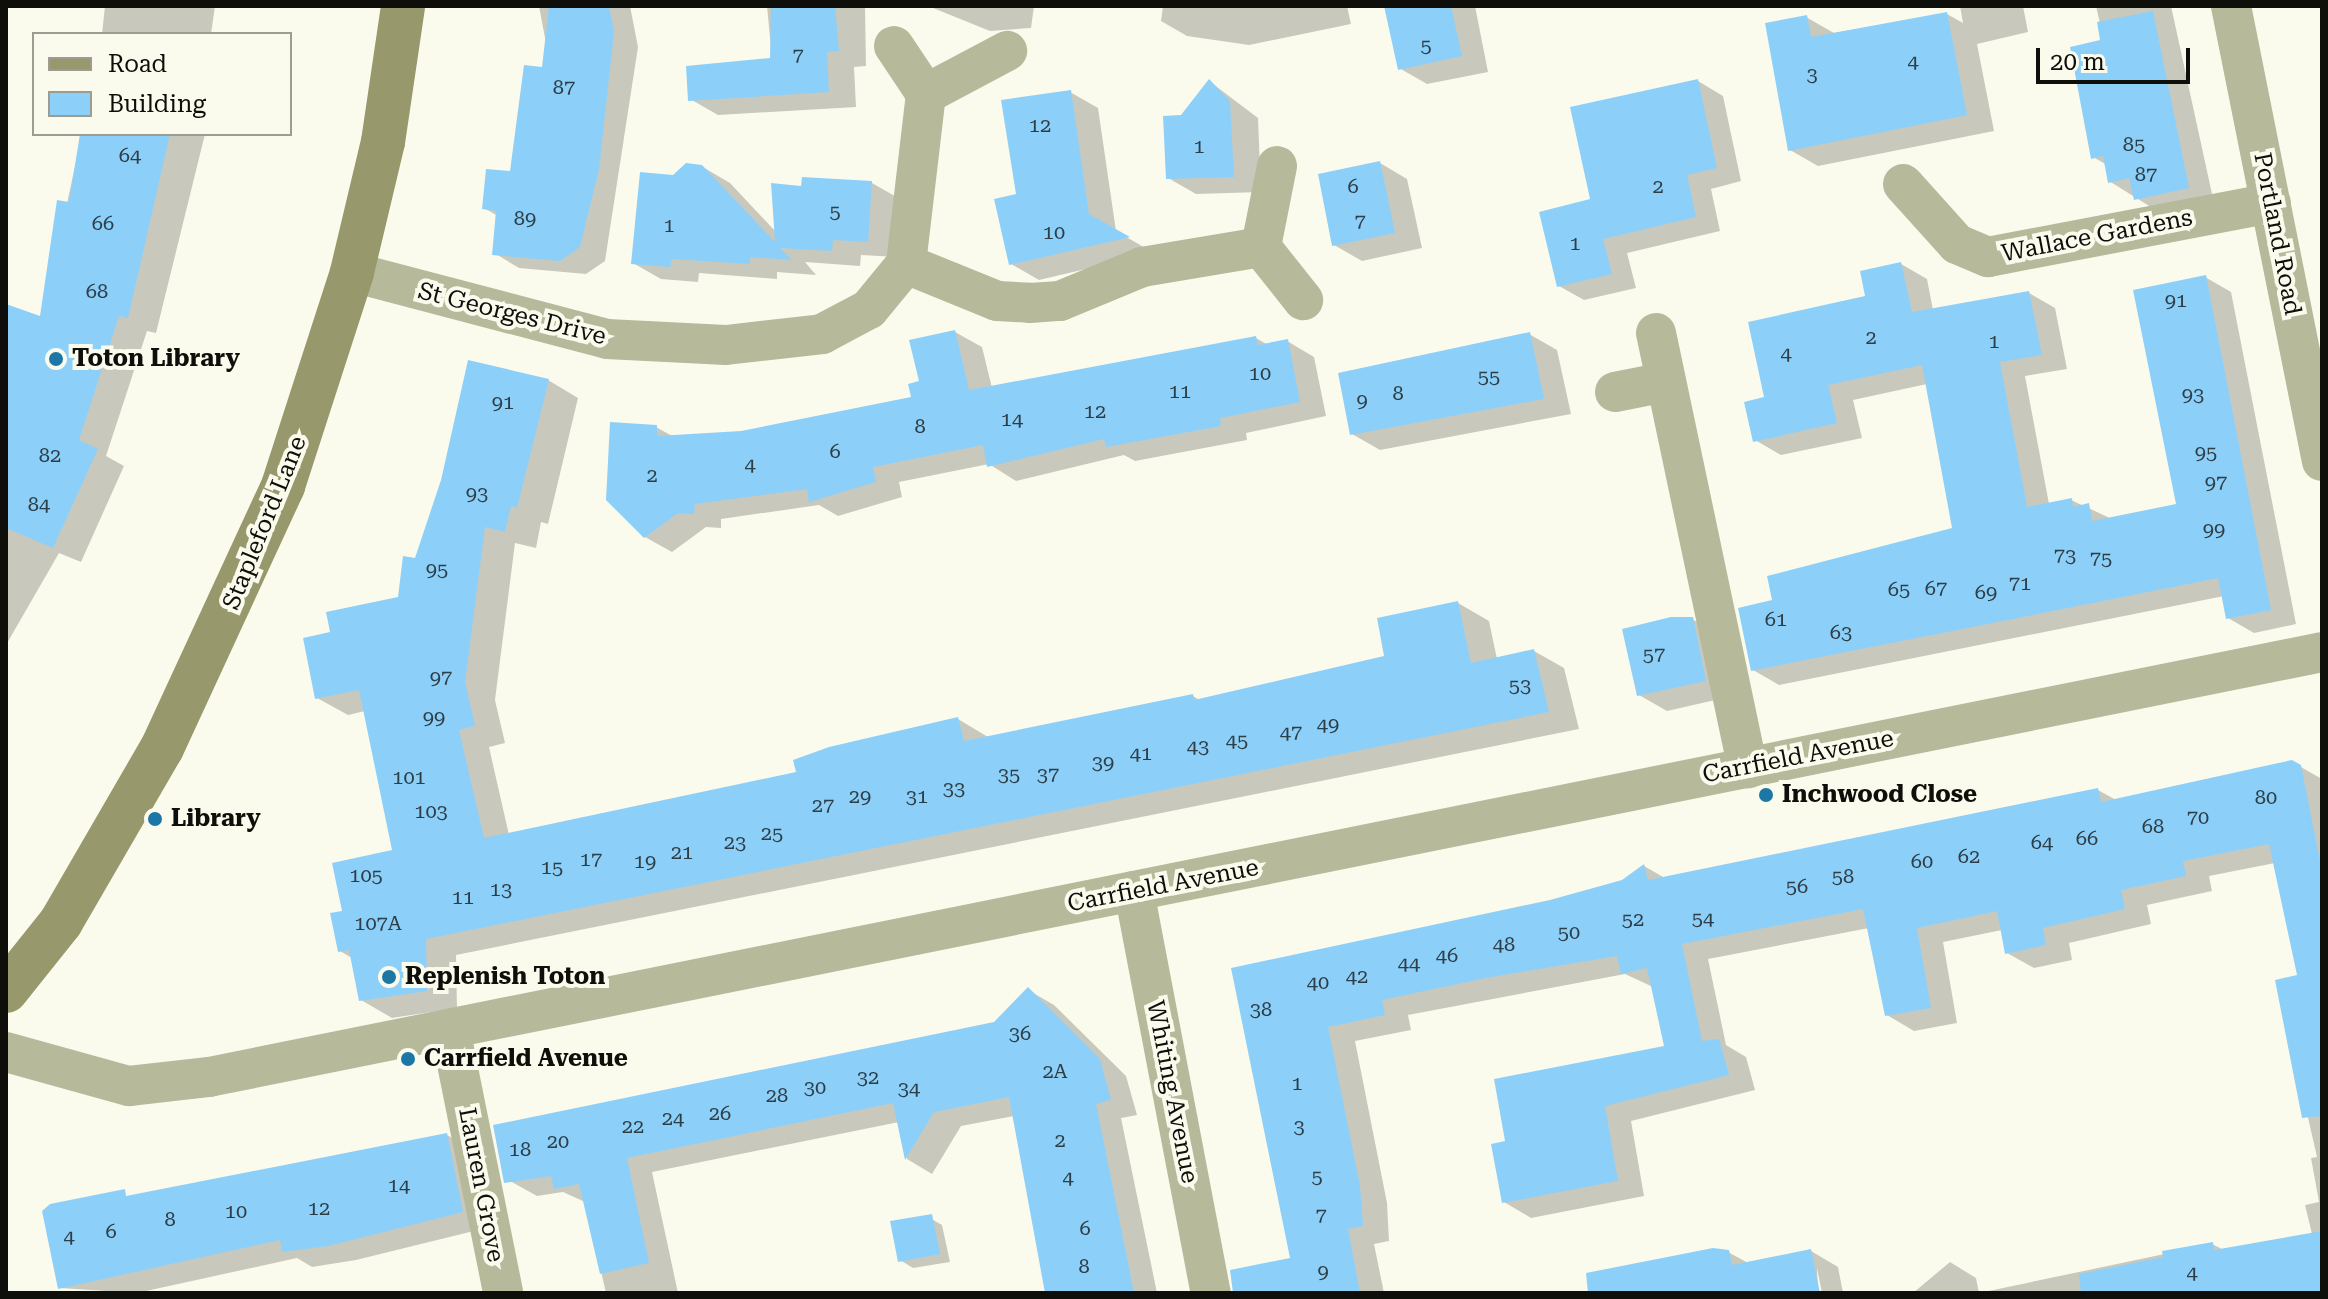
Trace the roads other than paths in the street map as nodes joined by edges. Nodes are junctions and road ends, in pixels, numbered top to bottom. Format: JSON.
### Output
{"nodes":[{"id":1,"x":403,"y":6,"type":"edge"},
{"id":2,"x":2231,"y":6,"type":"edge"},
{"id":3,"x":894,"y":46,"type":"dead end"},
{"id":4,"x":1007,"y":51,"type":"dead end"},
{"id":5,"x":926,"y":94,"type":"junction"},
{"id":6,"x":1277,"y":166,"type":"dead end"},
{"id":7,"x":1903,"y":184,"type":"dead end"},
{"id":8,"x":2271,"y":203,"type":"junction"},
{"id":9,"x":1261,"y":247,"type":"junction"},
{"id":10,"x":906,"y":264,"type":"junction"},
{"id":11,"x":352,"y":272,"type":"junction"},
{"id":12,"x":1303,"y":300,"type":"dead end"},
{"id":13,"x":1656,"y":333,"type":"dead end"},
{"id":14,"x":1666,"y":382,"type":"junction"},
{"id":15,"x":1615,"y":392,"type":"dead end"},
{"id":16,"x":2322,"y":461,"type":"edge"},
{"id":17,"x":2322,"y":652,"type":"edge"},
{"id":18,"x":1748,"y":768,"type":"junction"},
{"id":19,"x":1134,"y":891,"type":"junction"},
{"id":20,"x":6,"y":991,"type":"edge"},
{"id":21,"x":450,"y":1029,"type":"junction"},
{"id":22,"x":6,"y":1052,"type":"edge"},
{"id":23,"x":503,"y":1293,"type":"edge"},
{"id":24,"x":1211,"y":1293,"type":"edge"}],
"edges":[{"from":1,"to":11,"type":"main road","name":"Stapleford Lane"},
{"from":2,"to":8,"type":"street","name":"Portland Road"},
{"from":3,"to":5,"type":"street"},
{"from":4,"to":5,"type":"street"},
{"from":5,"to":10,"type":"street"},
{"from":6,"to":9,"type":"street"},
{"from":7,"to":8,"type":"street","name":"Wallace Gardens"},
{"from":8,"to":16,"type":"street","name":"Portland Road"},
{"from":9,"to":10,"type":"street"},
{"from":9,"to":12,"type":"street"},
{"from":10,"to":11,"type":"street","name":"St Georges Drive"},
{"from":11,"to":20,"type":"main road","name":"Stapleford Lane"},
{"from":13,"to":14,"type":"street"},
{"from":14,"to":15,"type":"street"},
{"from":14,"to":18,"type":"street"},
{"from":17,"to":18,"type":"street","name":"Carrfield Avenue"},
{"from":18,"to":19,"type":"street","name":"Carrfield Avenue"},
{"from":19,"to":21,"type":"street","name":"Carrfield Avenue"},
{"from":19,"to":24,"type":"street","name":"Whiting Avenue"},
{"from":21,"to":22,"type":"street","name":"Carrfield Avenue"},
{"from":21,"to":23,"type":"street","name":"Lauren Grove"}]}
